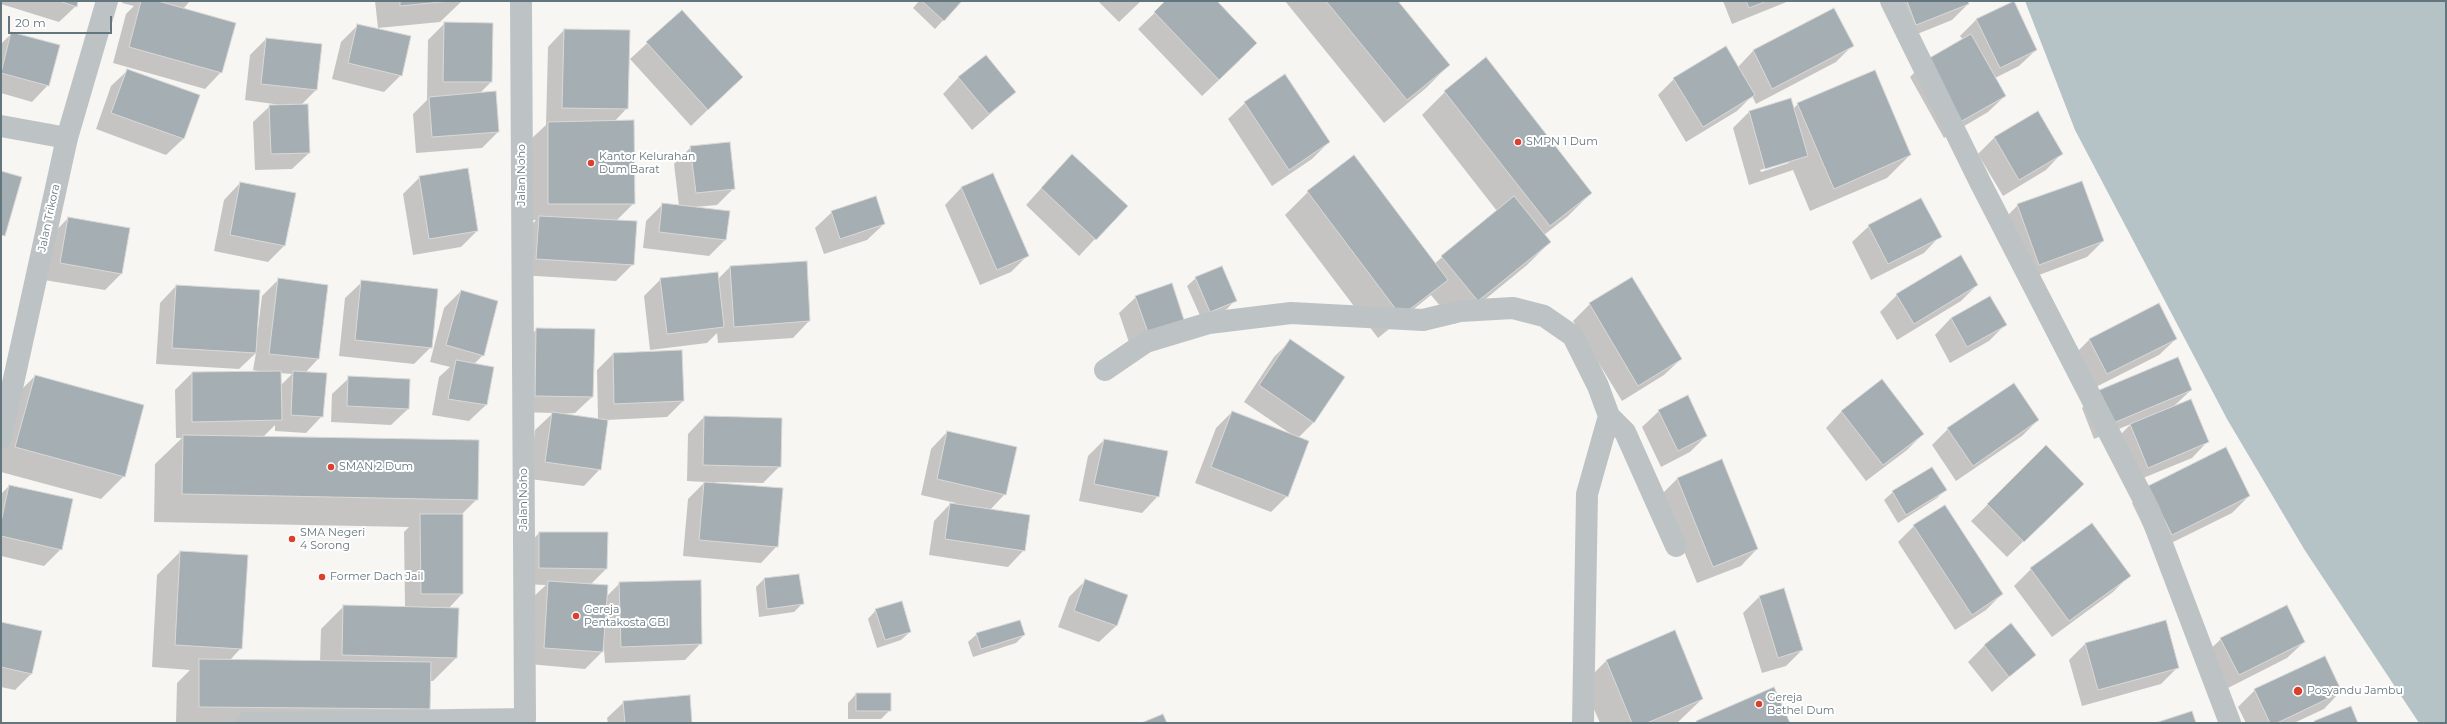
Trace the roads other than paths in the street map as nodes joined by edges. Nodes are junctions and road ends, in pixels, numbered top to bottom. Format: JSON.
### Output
{"nodes":[{"id":1,"x":107,"y":1,"type":"edge"},
{"id":2,"x":521,"y":1,"type":"edge"},
{"id":3,"x":1891,"y":1,"type":"edge"},
{"id":4,"x":1,"y":126,"type":"edge"},
{"id":5,"x":67,"y":138,"type":"junction"},
{"id":6,"x":1105,"y":370,"type":"dead end"},
{"id":7,"x":1609,"y":416,"type":"junction"},
{"id":8,"x":1,"y":438,"type":"edge"},
{"id":9,"x":1676,"y":546,"type":"dead end"},
{"id":10,"x":246,"y":723,"type":"edge"},
{"id":11,"x":1583,"y":723,"type":"edge"},
{"id":12,"x":2230,"y":723,"type":"edge"}],
"edges":[{"from":1,"to":5,"type":"street","name":"Jalan Trikora"},
{"from":2,"to":10,"type":"street","name":"Jalan Noho"},
{"from":3,"to":12,"type":"street"},
{"from":4,"to":5,"type":"street"},
{"from":5,"to":8,"type":"street","name":"Jalan Trikora"},
{"from":6,"to":7,"type":"street"},
{"from":7,"to":9,"type":"street"},
{"from":7,"to":11,"type":"street"}]}
